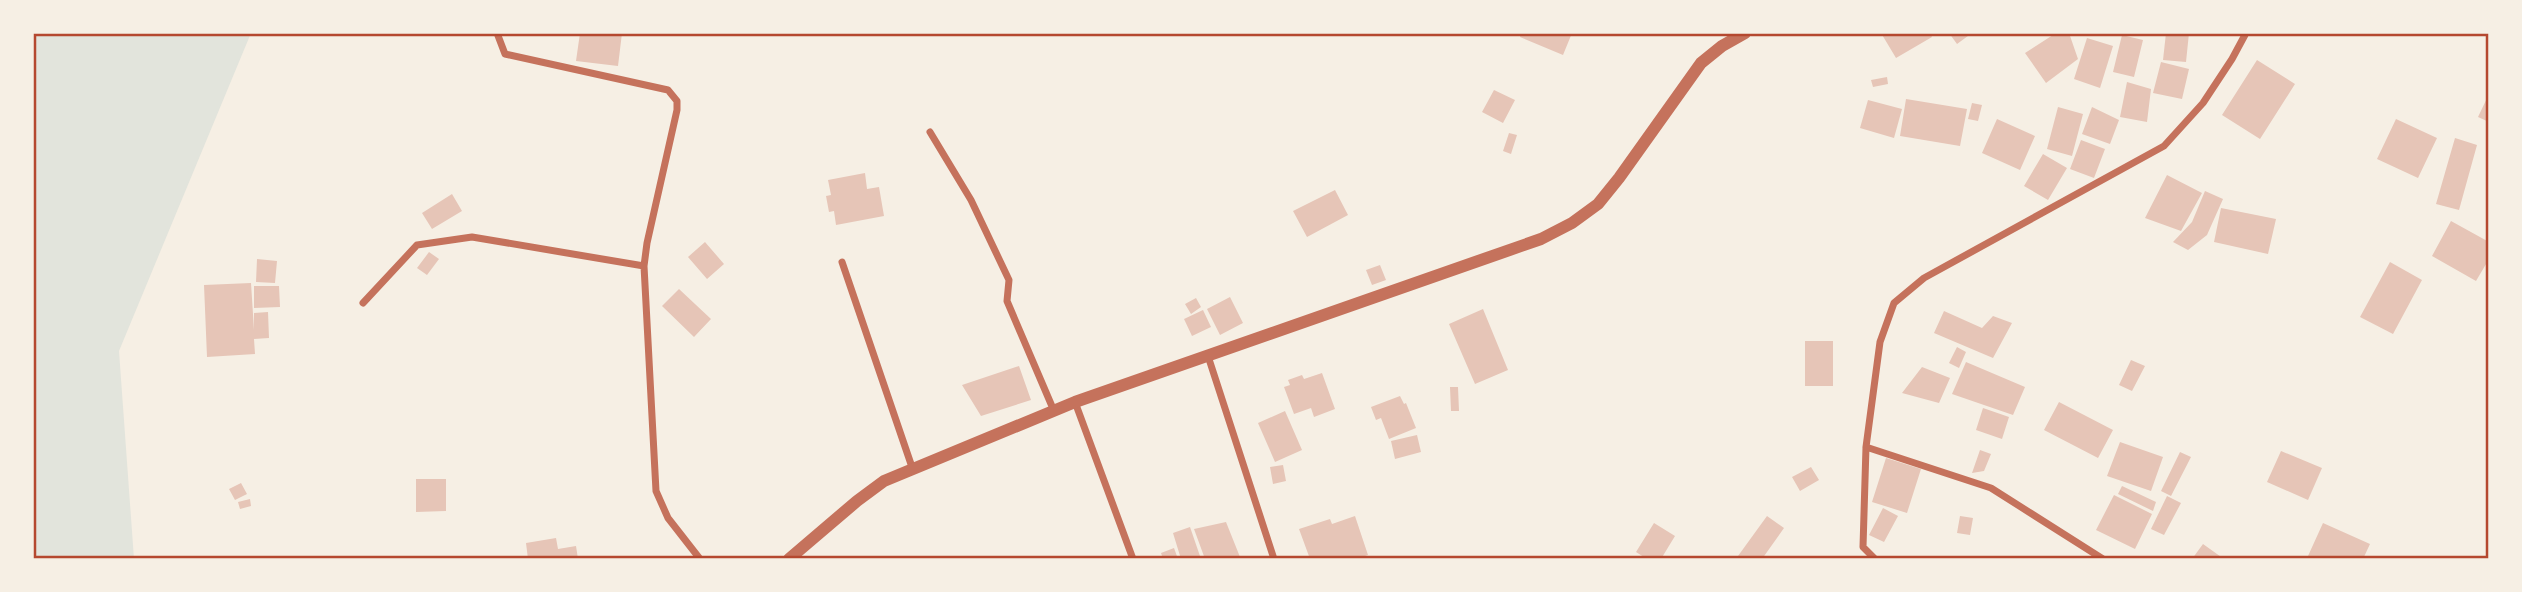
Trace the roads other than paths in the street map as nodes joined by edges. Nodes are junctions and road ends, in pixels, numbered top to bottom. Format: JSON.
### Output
{"nodes":[{"id":1,"x":497,"y":33,"type":"edge"},
{"id":2,"x":1745,"y":33,"type":"edge"},
{"id":3,"x":2246,"y":33,"type":"edge"},
{"id":4,"x":930,"y":132,"type":"dead end"},
{"id":5,"x":842,"y":262,"type":"dead end"},
{"id":6,"x":644,"y":267,"type":"junction"},
{"id":7,"x":363,"y":303,"type":"dead end"},
{"id":8,"x":1208,"y":356,"type":"junction"},
{"id":9,"x":1075,"y":402,"type":"junction"},
{"id":10,"x":1054,"y":411,"type":"junction"},
{"id":11,"x":1866,"y":447,"type":"junction"},
{"id":12,"x":913,"y":470,"type":"junction"},
{"id":13,"x":700,"y":559,"type":"edge"},
{"id":14,"x":790,"y":559,"type":"edge"},
{"id":15,"x":1133,"y":559,"type":"edge"},
{"id":16,"x":1273,"y":559,"type":"edge"},
{"id":17,"x":1875,"y":559,"type":"edge"},
{"id":18,"x":2103,"y":559,"type":"edge"}],
"edges":[{"from":1,"to":6,"type":"street"},
{"from":2,"to":8,"type":"street"},
{"from":3,"to":11,"type":"street"},
{"from":4,"to":10,"type":"street"},
{"from":5,"to":12,"type":"street"},
{"from":6,"to":7,"type":"street"},
{"from":6,"to":13,"type":"street"},
{"from":8,"to":9,"type":"street"},
{"from":8,"to":16,"type":"street"},
{"from":9,"to":10,"type":"street"},
{"from":9,"to":15,"type":"street"},
{"from":10,"to":12,"type":"street"},
{"from":11,"to":17,"type":"street"},
{"from":11,"to":18,"type":"street"},
{"from":12,"to":14,"type":"street"}]}
